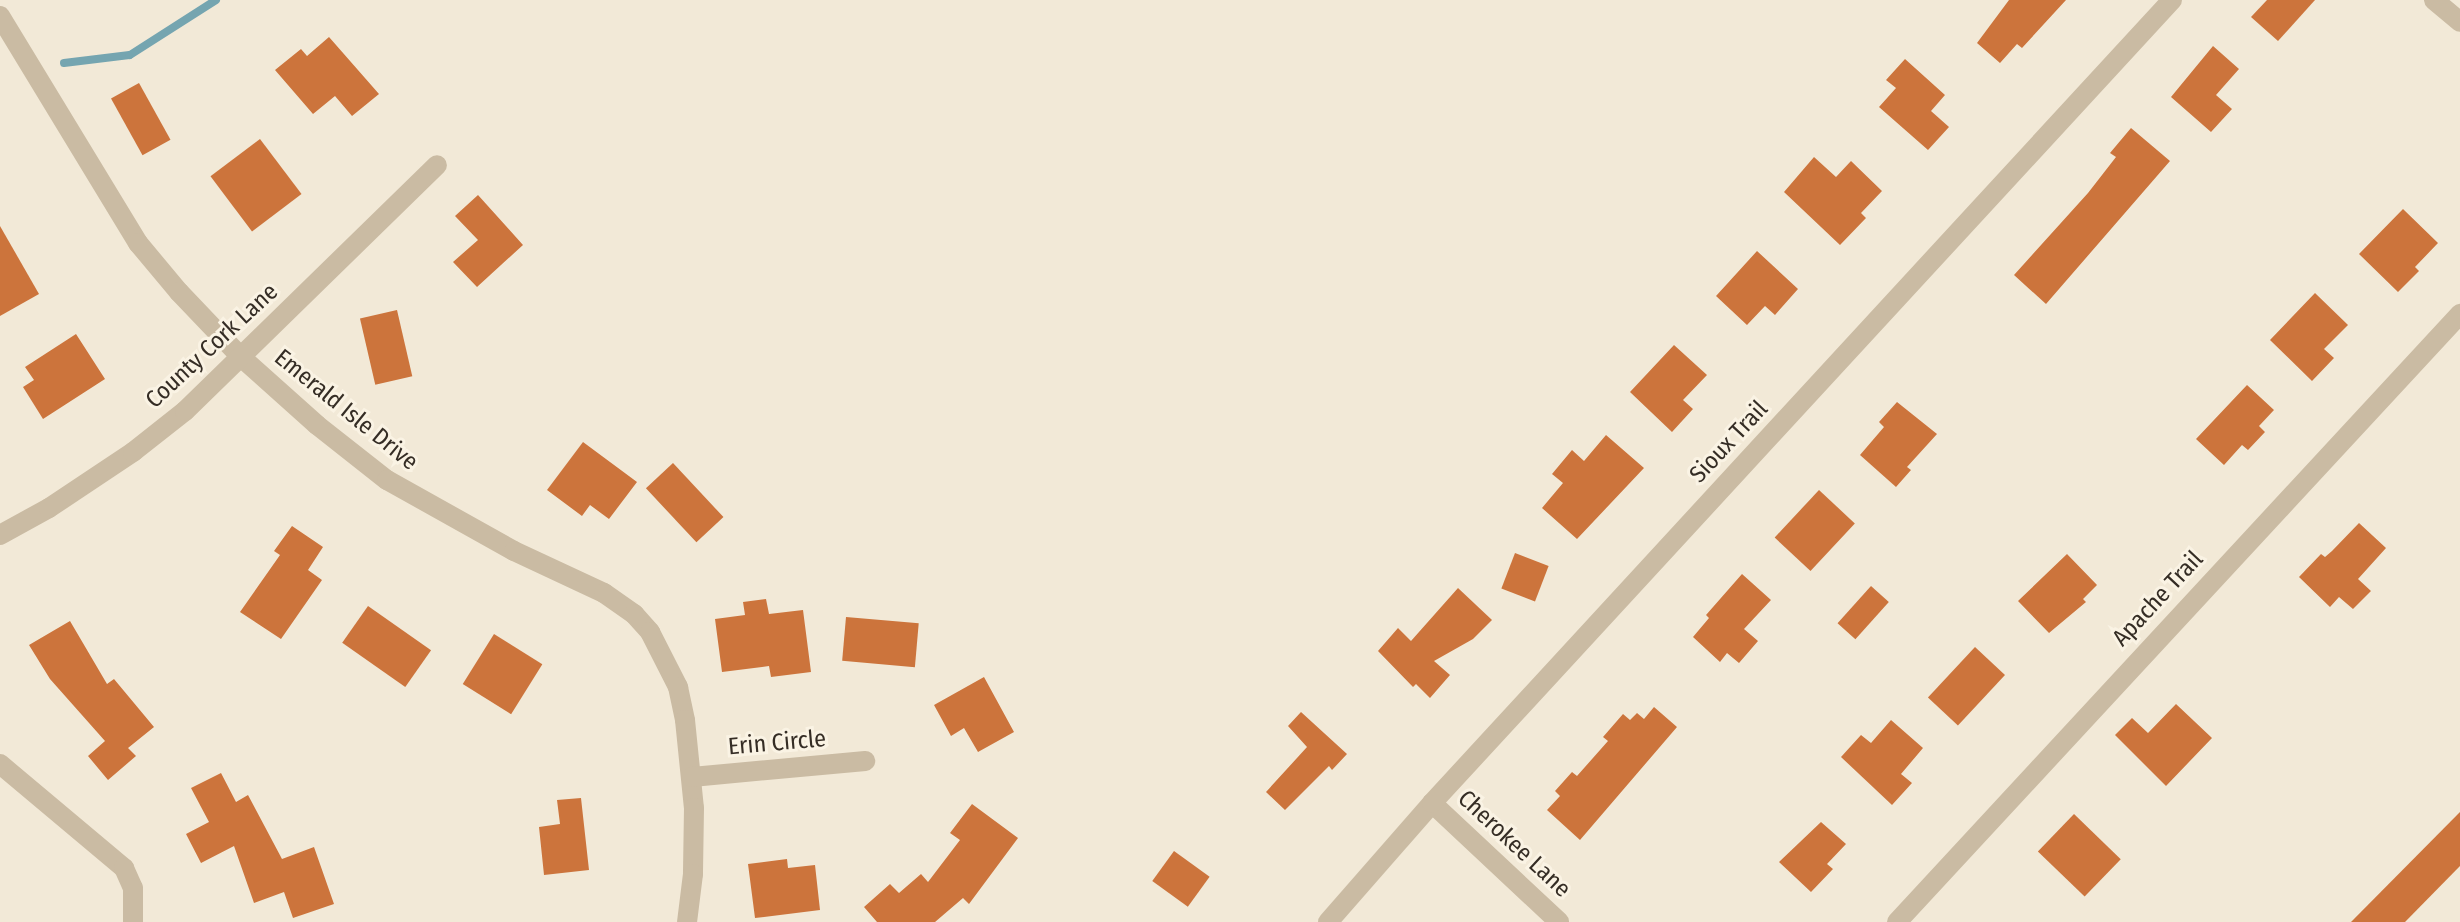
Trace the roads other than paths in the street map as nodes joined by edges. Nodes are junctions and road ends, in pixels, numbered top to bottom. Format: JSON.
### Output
{"nodes":[{"id":1,"x":2172,"y":0,"type":"edge"},
{"id":2,"x":2434,"y":0,"type":"edge"},
{"id":3,"x":0,"y":16,"type":"edge"},
{"id":4,"x":2460,"y":22,"type":"edge"},
{"id":5,"x":437,"y":165,"type":"dead end"},
{"id":6,"x":2460,"y":314,"type":"edge"},
{"id":7,"x":241,"y":357,"type":"junction"},
{"id":8,"x":0,"y":535,"type":"edge"},
{"id":9,"x":865,"y":761,"type":"dead end"},
{"id":10,"x":0,"y":764,"type":"edge"},
{"id":11,"x":692,"y":777,"type":"junction"},
{"id":12,"x":1432,"y":803,"type":"junction"},
{"id":13,"x":133,"y":922,"type":"edge"},
{"id":14,"x":687,"y":922,"type":"edge"},
{"id":15,"x":1328,"y":922,"type":"edge"},
{"id":16,"x":1559,"y":922,"type":"edge"},
{"id":17,"x":1897,"y":922,"type":"edge"}],
"edges":[{"from":1,"to":12,"type":"street","name":"Sioux Trail"},
{"from":2,"to":4,"type":"street"},
{"from":3,"to":7,"type":"street","name":"Emerald Isle Drive"},
{"from":5,"to":7,"type":"street","name":"County Cork Lane"},
{"from":6,"to":17,"type":"street","name":"Apache Trail"},
{"from":7,"to":8,"type":"street","name":"County Cork Lane"},
{"from":7,"to":11,"type":"street","name":"Emerald Isle Drive"},
{"from":9,"to":11,"type":"street","name":"Erin Circle"},
{"from":10,"to":13,"type":"street"},
{"from":11,"to":14,"type":"street","name":"Emerald Isle Drive"},
{"from":12,"to":15,"type":"street","name":"Sioux Trail"},
{"from":12,"to":16,"type":"street","name":"Cherokee Lane"}]}
